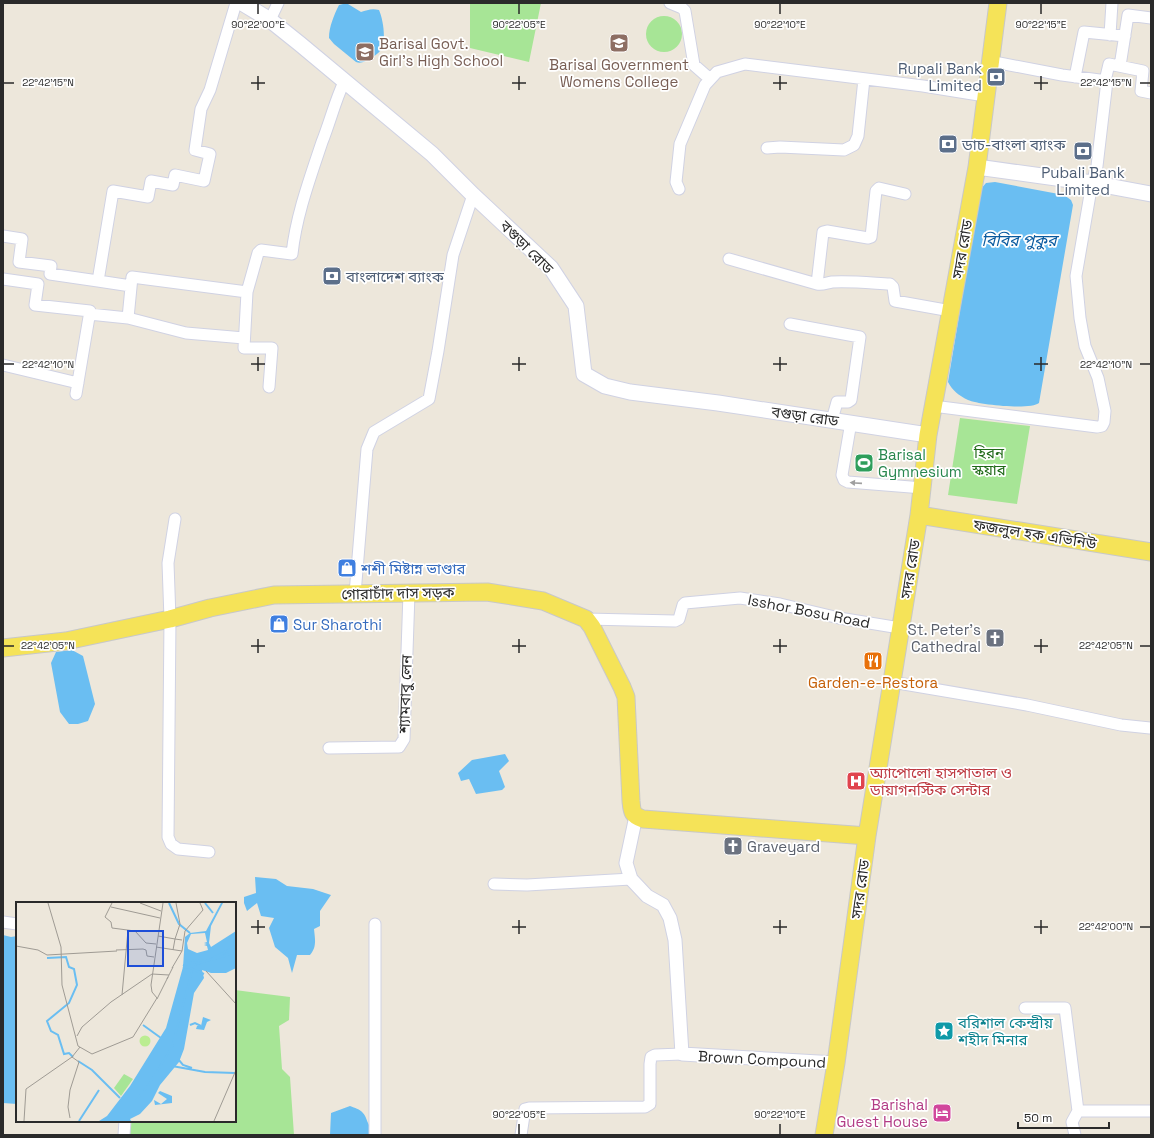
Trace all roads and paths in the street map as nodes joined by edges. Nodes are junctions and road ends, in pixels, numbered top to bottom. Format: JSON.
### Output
{"nodes":[{"id":1,"x":236,"y":3,"type":"edge"},
{"id":2,"x":242,"y":3,"type":"edge"},
{"id":3,"x":278,"y":3,"type":"edge"},
{"id":4,"x":670,"y":3,"type":"edge"},
{"id":5,"x":998,"y":3,"type":"edge"},
{"id":6,"x":1112,"y":3,"type":"edge"},
{"id":7,"x":1151,"y":18,"type":"edge"},
{"id":8,"x":270,"y":20,"type":"junction"},
{"id":9,"x":1110,"y":35,"type":"junction"},
{"id":10,"x":1125,"y":36,"type":"junction"},
{"id":11,"x":990,"y":61,"type":"junction"},
{"id":12,"x":1120,"y":66,"type":"junction"},
{"id":13,"x":1075,"y":77,"type":"junction"},
{"id":14,"x":710,"y":79,"type":"junction"},
{"id":15,"x":864,"y":79,"type":"junction"},
{"id":16,"x":1105,"y":81,"type":"junction"},
{"id":17,"x":344,"y":82,"type":"junction"},
{"id":18,"x":1151,"y":93,"type":"edge"},
{"id":19,"x":985,"y":96,"type":"junction"},
{"id":20,"x":766,"y":148,"type":"dead end"},
{"id":21,"x":977,"y":167,"type":"junction"},
{"id":22,"x":1092,"y":183,"type":"junction"},
{"id":23,"x":679,"y":189,"type":"dead end"},
{"id":24,"x":905,"y":194,"type":"dead end"},
{"id":25,"x":1151,"y":194,"type":"edge"},
{"id":26,"x":473,"y":195,"type":"junction"},
{"id":27,"x":3,"y":236,"type":"edge"},
{"id":28,"x":729,"y":259,"type":"dead end"},
{"id":29,"x":3,"y":279,"type":"edge"},
{"id":30,"x":98,"y":282,"type":"junction"},
{"id":31,"x":816,"y":284,"type":"junction"},
{"id":32,"x":131,"y":286,"type":"junction"},
{"id":33,"x":247,"y":292,"type":"junction"},
{"id":34,"x":951,"y":311,"type":"junction"},
{"id":35,"x":89,"y":314,"type":"junction"},
{"id":36,"x":128,"y":318,"type":"junction"},
{"id":37,"x":790,"y":324,"type":"dead end"},
{"id":38,"x":244,"y":338,"type":"junction"},
{"id":39,"x":3,"y":365,"type":"edge"},
{"id":40,"x":78,"y":383,"type":"junction"},
{"id":41,"x":268,"y":387,"type":"dead end"},
{"id":42,"x":76,"y":394,"type":"dead end"},
{"id":43,"x":934,"y":406,"type":"junction"},
{"id":44,"x":832,"y":420,"type":"junction"},
{"id":45,"x":851,"y":422,"type":"junction"},
{"id":46,"x":928,"y":435,"type":"junction"},
{"id":47,"x":923,"y":488,"type":"junction"},
{"id":48,"x":919,"y":515,"type":"junction"},
{"id":49,"x":175,"y":519,"type":"dead end"},
{"id":50,"x":1151,"y":552,"type":"edge"},
{"id":51,"x":409,"y":593,"type":"junction"},
{"id":52,"x":355,"y":594,"type":"junction"},
{"id":53,"x":170,"y":619,"type":"junction"},
{"id":54,"x":586,"y":619,"type":"junction"},
{"id":55,"x":900,"y":628,"type":"junction"},
{"id":56,"x":3,"y":648,"type":"edge"},
{"id":57,"x":892,"y":682,"type":"junction"},
{"id":58,"x":1150,"y":728,"type":"dead end"},
{"id":59,"x":330,"y":748,"type":"dead end"},
{"id":60,"x":636,"y":816,"type":"junction"},
{"id":61,"x":867,"y":836,"type":"junction"},
{"id":62,"x":209,"y":852,"type":"dead end"},
{"id":63,"x":631,"y":879,"type":"junction"},
{"id":64,"x":494,"y":884,"type":"dead end"},
{"id":65,"x":3,"y":922,"type":"edge"},
{"id":66,"x":16,"y":924,"type":"edge"},
{"id":67,"x":375,"y":924,"type":"dead end"},
{"id":68,"x":1025,"y":1008,"type":"dead end"},
{"id":69,"x":682,"y":1054,"type":"junction"},
{"id":70,"x":836,"y":1063,"type":"junction"},
{"id":71,"x":1078,"y":1111,"type":"junction"},
{"id":72,"x":1151,"y":1111,"type":"edge"},
{"id":73,"x":125,"y":1122,"type":"edge"},
{"id":74,"x":124,"y":1135,"type":"edge"},
{"id":75,"x":375,"y":1135,"type":"edge"},
{"id":76,"x":521,"y":1135,"type":"edge"},
{"id":77,"x":824,"y":1135,"type":"edge"},
{"id":78,"x":1075,"y":1135,"type":"edge"}],
"edges":[{"from":1,"to":30,"type":"street"},
{"from":2,"to":8,"type":"main road","name":"বগুড়া রোড"},
{"from":3,"to":8,"type":"street"},
{"from":4,"to":14,"type":"street"},
{"from":5,"to":11,"type":"main road","name":"সদর রোড"},
{"from":6,"to":9,"type":"street"},
{"from":7,"to":10,"type":"street"},
{"from":8,"to":17,"type":"main road","name":"বগুড়া রোড"},
{"from":9,"to":10,"type":"street"},
{"from":9,"to":13,"type":"street"},
{"from":10,"to":12,"type":"street"},
{"from":11,"to":13,"type":"street"},
{"from":11,"to":19,"type":"main road","name":"সদর রোড"},
{"from":12,"to":16,"type":"street"},
{"from":12,"to":18,"type":"street"},
{"from":13,"to":16,"type":"street"},
{"from":14,"to":15,"type":"street"},
{"from":14,"to":23,"type":"street"},
{"from":15,"to":19,"type":"street"},
{"from":15,"to":20,"type":"street"},
{"from":16,"to":22,"type":"street"},
{"from":17,"to":26,"type":"main road","name":"বগুড়া রোড"},
{"from":17,"to":33,"type":"street"},
{"from":19,"to":21,"type":"main road","name":"সদর রোড"},
{"from":21,"to":22,"type":"main road"},
{"from":21,"to":34,"type":"main road","name":"সদর রোড"},
{"from":22,"to":25,"type":"main road"},
{"from":22,"to":43,"type":"street"},
{"from":24,"to":31,"type":"street"},
{"from":26,"to":44,"type":"main road","name":"বগুড়া রোড"},
{"from":26,"to":52,"type":"street"},
{"from":27,"to":30,"type":"street"},
{"from":28,"to":31,"type":"street"},
{"from":29,"to":35,"type":"street"},
{"from":30,"to":32,"type":"street"},
{"from":31,"to":34,"type":"street"},
{"from":32,"to":33,"type":"street"},
{"from":32,"to":36,"type":"street"},
{"from":33,"to":38,"type":"street"},
{"from":34,"to":43,"type":"main road","name":"সদর রোড"},
{"from":35,"to":36,"type":"street"},
{"from":35,"to":40,"type":"street"},
{"from":36,"to":38,"type":"street"},
{"from":37,"to":44,"type":"street"},
{"from":38,"to":41,"type":"street"},
{"from":39,"to":40,"type":"street"},
{"from":40,"to":42,"type":"street"},
{"from":43,"to":46,"type":"main road","name":"সদর রোড"},
{"from":44,"to":45,"type":"main road","name":"বগুড়া রোড"},
{"from":45,"to":46,"type":"main road","name":"বগুড়া রোড"},
{"from":47,"to":45,"type":"street","one_way":true},
{"from":46,"to":47,"type":"main road","name":"সদর রোড"},
{"from":47,"to":48,"type":"main road","name":"সদর রোড"},
{"from":48,"to":50,"type":"main road","name":"ফজলুল হক এভিনিউ"},
{"from":48,"to":55,"type":"main road","name":"সদর রোড"},
{"from":49,"to":53,"type":"street"},
{"from":51,"to":52,"type":"main road","name":"গোরাচাঁদ দাস সড়ক"},
{"from":51,"to":54,"type":"main road","name":"গোরাচাঁদ দাস সড়ক"},
{"from":51,"to":59,"type":"street","name":"শ্যামবাবু লেন"},
{"from":52,"to":53,"type":"main road","name":"গোরাচাঁদ দাস সড়ক"},
{"from":53,"to":56,"type":"main road","name":"গোরাচাঁদ দাস সড়ক"},
{"from":53,"to":62,"type":"street"},
{"from":54,"to":55,"type":"street","name":"Isshor Bosu Road"},
{"from":54,"to":60,"type":"main road"},
{"from":55,"to":57,"type":"main road","name":"সদর রোড"},
{"from":57,"to":58,"type":"street"},
{"from":57,"to":61,"type":"main road","name":"সদর রোড"},
{"from":60,"to":61,"type":"main road"},
{"from":60,"to":63,"type":"street"},
{"from":61,"to":70,"type":"main road","name":"সদর রোড"},
{"from":63,"to":64,"type":"street"},
{"from":63,"to":69,"type":"street","name":"Brown Compound"},
{"from":65,"to":66,"type":"street"},
{"from":67,"to":75,"type":"street"},
{"from":68,"to":71,"type":"street"},
{"from":69,"to":70,"type":"street","name":"Brown Compound"},
{"from":69,"to":76,"type":"street"},
{"from":70,"to":77,"type":"main road","name":"সদর রোড"},
{"from":71,"to":72,"type":"street"},
{"from":71,"to":78,"type":"street"},
{"from":73,"to":74,"type":"street"}]}
